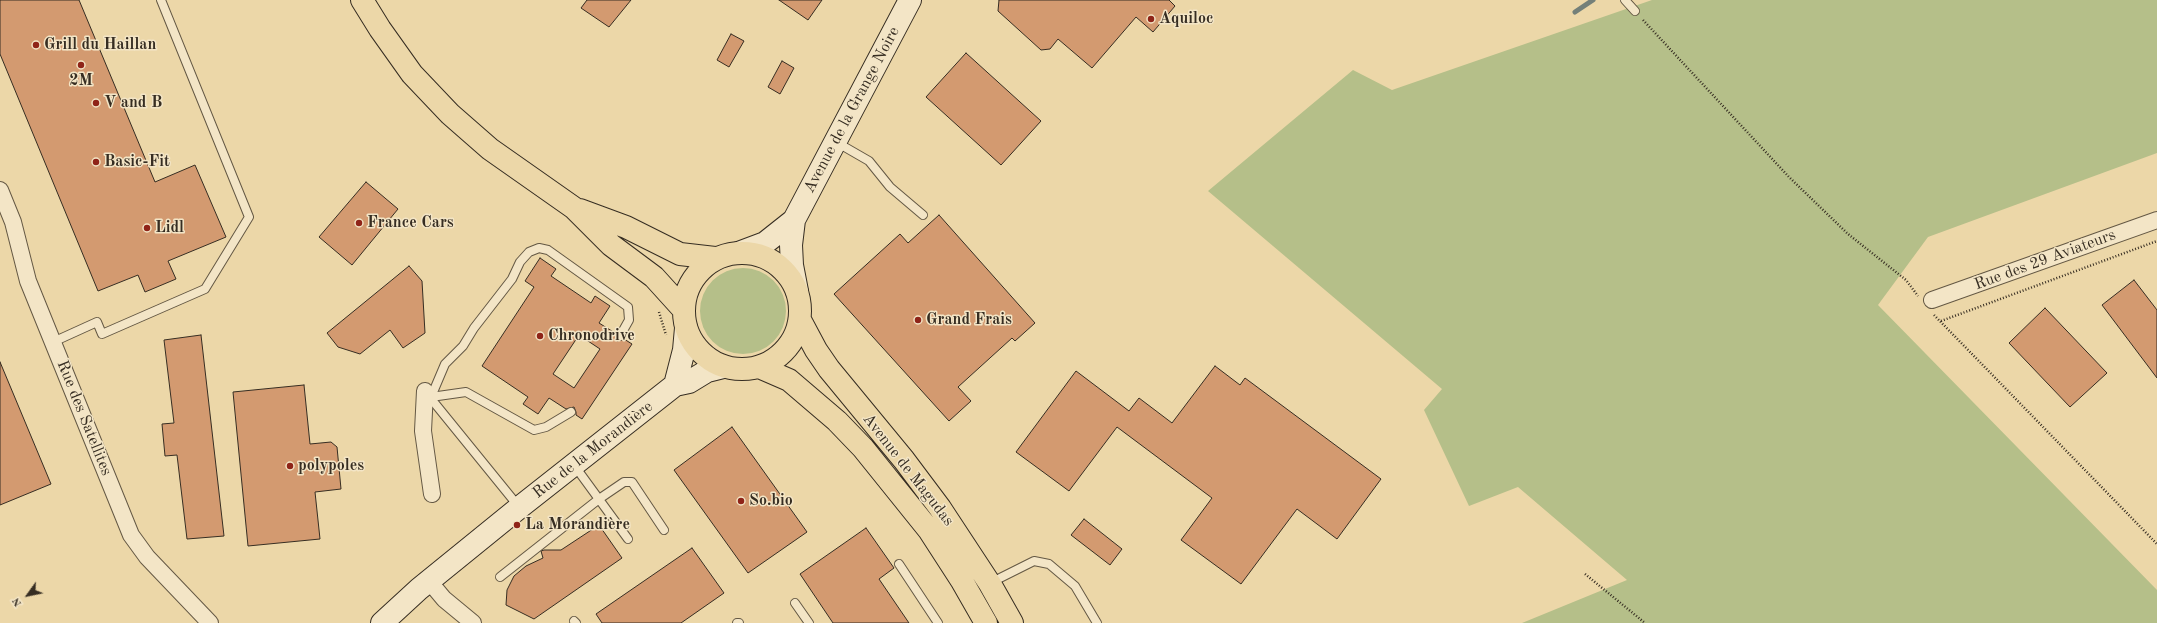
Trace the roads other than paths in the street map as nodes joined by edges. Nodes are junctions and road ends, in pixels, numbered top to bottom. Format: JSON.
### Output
{"nodes":[{"id":1,"x":161,"y":0,"type":"edge"},
{"id":2,"x":362,"y":0,"type":"edge"},
{"id":3,"x":910,"y":0,"type":"edge"},
{"id":4,"x":1625,"y":0,"type":"edge"},
{"id":5,"x":1635,"y":11,"type":"road end"},
{"id":6,"x":835,"y":142,"type":"junction"},
{"id":7,"x":0,"y":190,"type":"edge"},
{"id":8,"x":574,"y":208,"type":"junction"},
{"id":9,"x":923,"y":215,"type":"dead end"},
{"id":10,"x":794,"y":220,"type":"junction"},
{"id":11,"x":2157,"y":220,"type":"edge"},
{"id":12,"x":741,"y":252,"type":"junction"},
{"id":13,"x":715,"y":258,"type":"junction"},
{"id":14,"x":797,"y":291,"type":"junction"},
{"id":15,"x":1928,"y":303,"type":"road end"},
{"id":16,"x":684,"y":318,"type":"junction"},
{"id":17,"x":800,"y":320,"type":"junction"},
{"id":18,"x":620,"y":336,"type":"dead end"},
{"id":19,"x":53,"y":342,"type":"junction"},
{"id":20,"x":724,"y":367,"type":"junction"},
{"id":21,"x":759,"y":367,"type":"junction"},
{"id":22,"x":675,"y":385,"type":"junction"},
{"id":23,"x":428,"y":394,"type":"junction"},
{"id":24,"x":570,"y":412,"type":"dead end"},
{"id":25,"x":574,"y":465,"type":"junction"},
{"id":26,"x":432,"y":494,"type":"dead end"},
{"id":27,"x":599,"y":499,"type":"junction"},
{"id":28,"x":520,"y":507,"type":"junction"},
{"id":29,"x":664,"y":530,"type":"dead end"},
{"id":30,"x":628,"y":539,"type":"dead end"},
{"id":31,"x":899,"y":564,"type":"dead end"},
{"id":32,"x":500,"y":577,"type":"dead end"},
{"id":33,"x":429,"y":581,"type":"junction"},
{"id":34,"x":990,"y":584,"type":"junction"},
{"id":35,"x":795,"y":603,"type":"dead end"},
{"id":36,"x":210,"y":623,"type":"edge"},
{"id":37,"x":382,"y":623,"type":"edge"},
{"id":38,"x":473,"y":623,"type":"edge"},
{"id":39,"x":809,"y":623,"type":"edge"},
{"id":40,"x":938,"y":623,"type":"edge"},
{"id":41,"x":986,"y":623,"type":"edge"},
{"id":42,"x":1012,"y":623,"type":"edge"},
{"id":43,"x":1097,"y":623,"type":"edge"}],
"edges":[{"from":1,"to":19,"type":"lane"},
{"from":2,"to":8,"type":"main road"},
{"from":3,"to":6,"type":"street","name":"Avenue de la Grange Noire"},
{"from":4,"to":5,"type":"lane"},
{"from":6,"to":9,"type":"lane"},
{"from":6,"to":10,"type":"street","name":"Avenue de la Grange Noire"},
{"from":7,"to":19,"type":"street","name":"Rue des Satellites"},
{"from":8,"to":13,"type":"main road"},
{"from":8,"to":16,"type":"main road"},
{"from":10,"to":12,"type":"street","name":"Avenue de la Grange Noire"},
{"from":10,"to":14,"type":"street","name":"Avenue de la Grange Noire"},
{"from":11,"to":15,"type":"street","name":"Rue des 29 Aviateurs"},
{"from":12,"to":13,"type":"main road"},
{"from":12,"to":14,"type":"main road"},
{"from":13,"to":16,"type":"main road"},
{"from":14,"to":17,"type":"main road"},
{"from":16,"to":20,"type":"main road"},
{"from":16,"to":22,"type":"street"},
{"from":17,"to":21,"type":"main road"},
{"from":17,"to":34,"type":"main road","name":"Avenue de Magudas"},
{"from":18,"to":23,"type":"lane"},
{"from":19,"to":36,"type":"street","name":"Rue des Satellites"},
{"from":20,"to":21,"type":"main road"},
{"from":20,"to":22,"type":"street","name":"Rue de la Morandière"},
{"from":21,"to":41,"type":"main road","name":"Avenue de Magudas"},
{"from":22,"to":25,"type":"street","name":"Rue de la Morandière"},
{"from":23,"to":24,"type":"lane"},
{"from":23,"to":26,"type":"street"},
{"from":23,"to":28,"type":"lane"},
{"from":25,"to":27,"type":"lane"},
{"from":25,"to":28,"type":"street","name":"Rue de la Morandière"},
{"from":27,"to":29,"type":"lane"},
{"from":27,"to":30,"type":"lane"},
{"from":27,"to":32,"type":"lane"},
{"from":28,"to":33,"type":"street","name":"Rue de la Morandière"},
{"from":31,"to":40,"type":"lane"},
{"from":33,"to":37,"type":"street","name":"Rue de la Morandière"},
{"from":33,"to":38,"type":"street"},
{"from":34,"to":42,"type":"main road","name":"Avenue de Magudas"},
{"from":34,"to":43,"type":"lane"},
{"from":35,"to":39,"type":"lane"}]}
